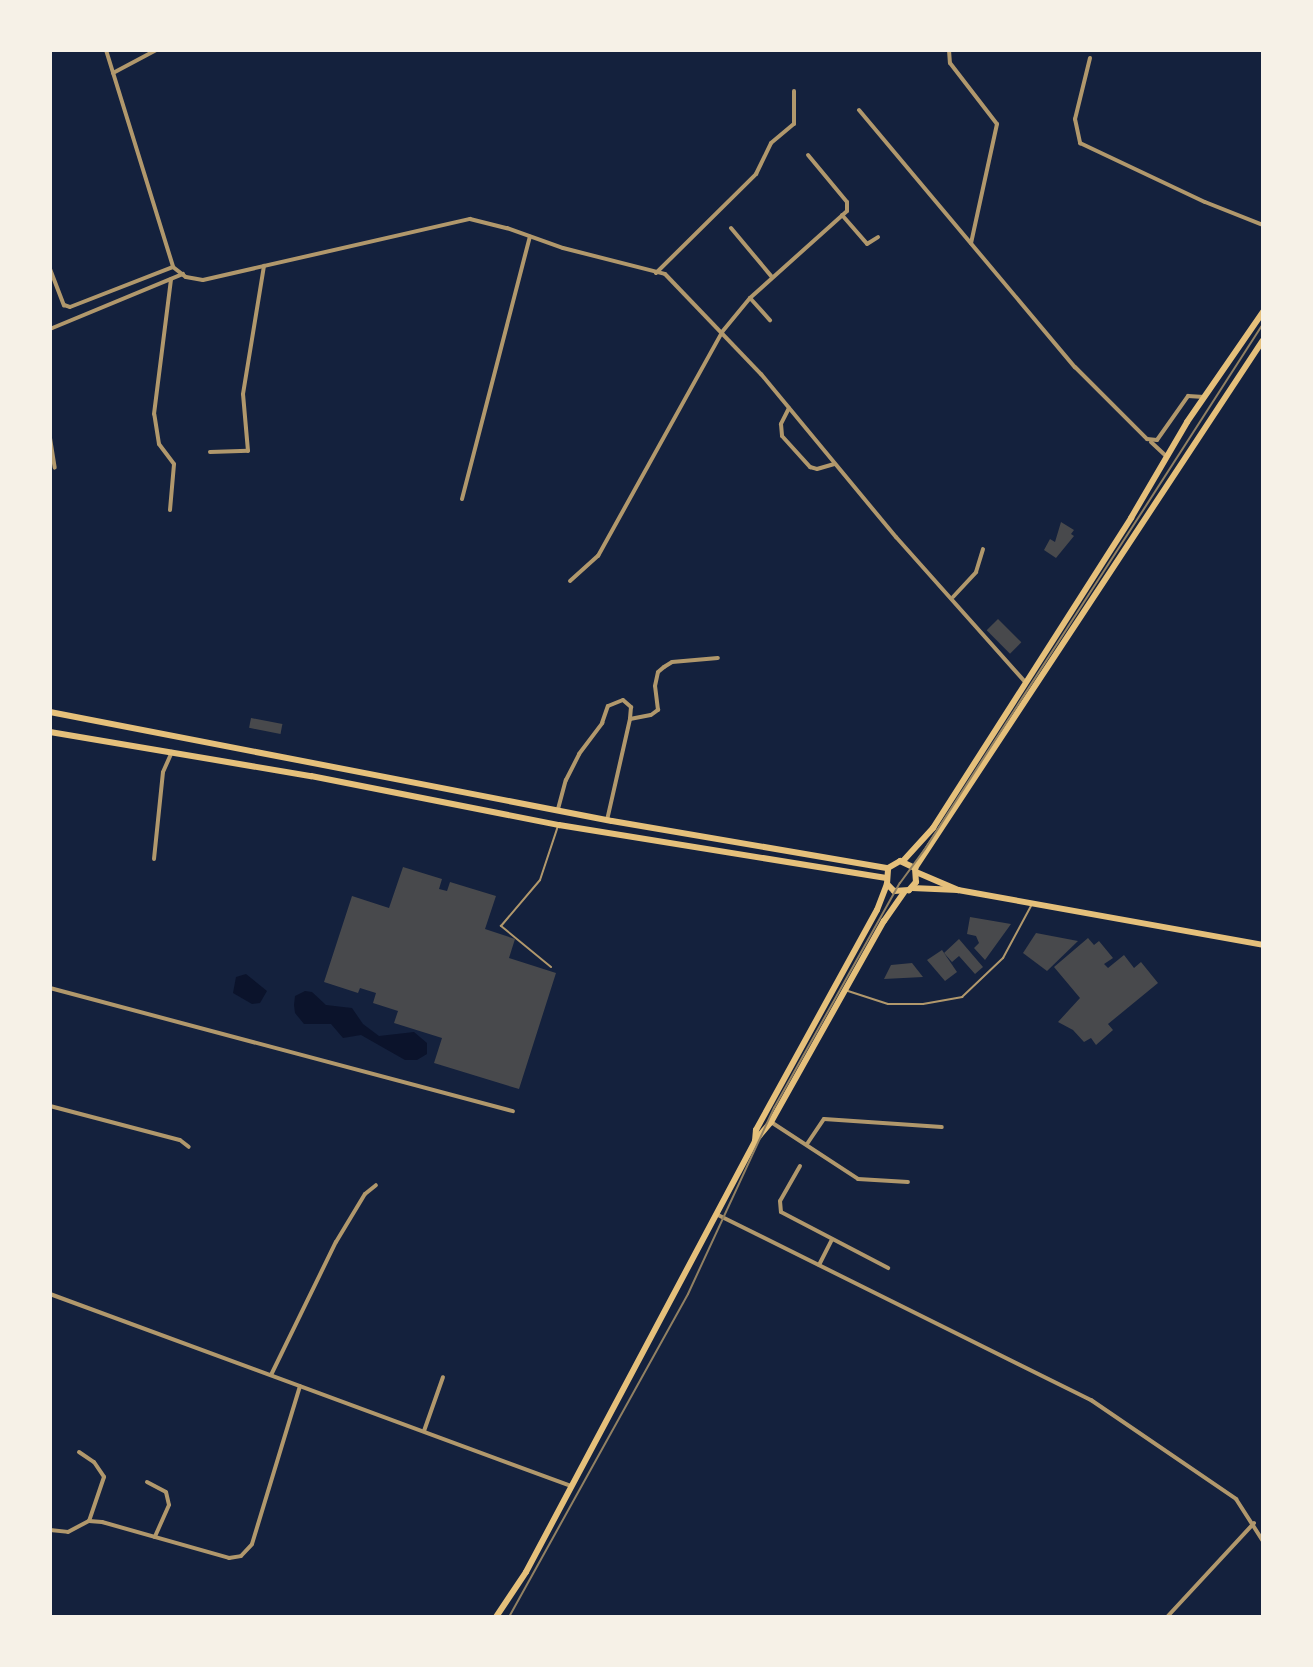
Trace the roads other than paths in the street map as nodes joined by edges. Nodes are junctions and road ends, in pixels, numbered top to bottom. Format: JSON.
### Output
{"nodes":[{"id":1,"x":106,"y":50,"type":"edge"},
{"id":2,"x":156,"y":50,"type":"edge"},
{"id":3,"x":949,"y":50,"type":"edge"},
{"id":4,"x":1090,"y":58,"type":"dead end"},
{"id":5,"x":113,"y":73,"type":"junction"},
{"id":6,"x":794,"y":91,"type":"dead end"},
{"id":7,"x":859,"y":110,"type":"dead end"},
{"id":8,"x":808,"y":155,"type":"dead end"},
{"id":9,"x":842,"y":215,"type":"junction"},
{"id":10,"x":1263,"y":225,"type":"edge"},
{"id":11,"x":731,"y":228,"type":"dead end"},
{"id":12,"x":530,"y":237,"type":"junction"},
{"id":13,"x":878,"y":237,"type":"dead end"},
{"id":14,"x":971,"y":243,"type":"junction"},
{"id":15,"x":264,"y":266,"type":"junction"},
{"id":16,"x":173,"y":267,"type":"junction"},
{"id":17,"x":50,"y":269,"type":"edge"},
{"id":18,"x":656,"y":273,"type":"junction"},
{"id":19,"x":183,"y":274,"type":"junction"},
{"id":20,"x":772,"y":277,"type":"junction"},
{"id":21,"x":171,"y":279,"type":"junction"},
{"id":22,"x":750,"y":298,"type":"junction"},
{"id":23,"x":1263,"y":312,"type":"edge"},
{"id":24,"x":770,"y":320,"type":"dead end"},
{"id":25,"x":50,"y":329,"type":"edge"},
{"id":26,"x":722,"y":332,"type":"junction"},
{"id":27,"x":1263,"y":340,"type":"edge"},
{"id":28,"x":1204,"y":397,"type":"junction"},
{"id":29,"x":789,"y":408,"type":"junction"},
{"id":30,"x":50,"y":438,"type":"edge"},
{"id":31,"x":1151,"y":442,"type":"junction"},
{"id":32,"x":210,"y":452,"type":"dead end"},
{"id":33,"x":1167,"y":457,"type":"junction"},
{"id":34,"x":835,"y":464,"type":"junction"},
{"id":35,"x":55,"y":468,"type":"dead end"},
{"id":36,"x":462,"y":499,"type":"dead end"},
{"id":37,"x":170,"y":510,"type":"dead end"},
{"id":38,"x":983,"y":549,"type":"dead end"},
{"id":39,"x":570,"y":581,"type":"dead end"},
{"id":40,"x":953,"y":597,"type":"junction"},
{"id":41,"x":718,"y":658,"type":"dead end"},
{"id":42,"x":1025,"y":682,"type":"junction"},
{"id":43,"x":50,"y":712,"type":"edge"},
{"id":44,"x":630,"y":719,"type":"junction"},
{"id":45,"x":50,"y":732,"type":"edge"},
{"id":46,"x":172,"y":752,"type":"junction"},
{"id":47,"x":558,"y":809,"type":"junction"},
{"id":48,"x":607,"y":820,"type":"junction"},
{"id":49,"x":559,"y":825,"type":"junction"},
{"id":50,"x":154,"y":859,"type":"dead end"},
{"id":51,"x":903,"y":861,"type":"junction"},
{"id":52,"x":888,"y":868,"type":"junction"},
{"id":53,"x":916,"y":870,"type":"junction"},
{"id":54,"x":886,"y":881,"type":"junction"},
{"id":55,"x":912,"y":888,"type":"junction"},
{"id":56,"x":958,"y":890,"type":"junction"},
{"id":57,"x":904,"y":892,"type":"junction"},
{"id":58,"x":1032,"y":905,"type":"junction"},
{"id":59,"x":1263,"y":945,"type":"edge"},
{"id":60,"x":551,"y":967,"type":"dead end"},
{"id":61,"x":50,"y":988,"type":"edge"},
{"id":62,"x":847,"y":990,"type":"junction"},
{"id":63,"x":800,"y":1051,"type":"junction"},
{"id":64,"x":810,"y":1056,"type":"junction"},
{"id":65,"x":50,"y":1106,"type":"edge"},
{"id":66,"x":513,"y":1111,"type":"dead end"},
{"id":67,"x":771,"y":1122,"type":"junction"},
{"id":68,"x":942,"y":1127,"type":"dead end"},
{"id":69,"x":755,"y":1141,"type":"junction"},
{"id":70,"x":807,"y":1144,"type":"junction"},
{"id":71,"x":189,"y":1147,"type":"dead end"},
{"id":72,"x":800,"y":1166,"type":"dead end"},
{"id":73,"x":908,"y":1182,"type":"dead end"},
{"id":74,"x":376,"y":1185,"type":"dead end"},
{"id":75,"x":716,"y":1214,"type":"junction"},
{"id":76,"x":832,"y":1239,"type":"junction"},
{"id":77,"x":819,"y":1265,"type":"junction"},
{"id":78,"x":888,"y":1268,"type":"dead end"},
{"id":79,"x":50,"y":1294,"type":"edge"},
{"id":80,"x":271,"y":1375,"type":"junction"},
{"id":81,"x":443,"y":1377,"type":"dead end"},
{"id":82,"x":300,"y":1386,"type":"junction"},
{"id":83,"x":424,"y":1431,"type":"junction"},
{"id":84,"x":79,"y":1452,"type":"dead end"},
{"id":85,"x":147,"y":1482,"type":"dead end"},
{"id":86,"x":571,"y":1486,"type":"junction"},
{"id":87,"x":89,"y":1521,"type":"junction"},
{"id":88,"x":1254,"y":1523,"type":"junction"},
{"id":89,"x":50,"y":1530,"type":"edge"},
{"id":90,"x":155,"y":1537,"type":"junction"},
{"id":91,"x":1263,"y":1541,"type":"edge"},
{"id":92,"x":496,"y":1617,"type":"edge"},
{"id":93,"x":1167,"y":1617,"type":"edge"}],
"edges":[{"from":1,"to":5,"type":"street"},
{"from":2,"to":5,"type":"street"},
{"from":3,"to":14,"type":"street"},
{"from":4,"to":10,"type":"street"},
{"from":5,"to":16,"type":"street"},
{"from":6,"to":18,"type":"street"},
{"from":7,"to":14,"type":"street"},
{"from":8,"to":9,"type":"street"},
{"from":9,"to":13,"type":"street"},
{"from":9,"to":20,"type":"street"},
{"from":11,"to":20,"type":"street"},
{"from":12,"to":15,"type":"street"},
{"from":12,"to":18,"type":"street"},
{"from":12,"to":36,"type":"street"},
{"from":14,"to":31,"type":"street"},
{"from":15,"to":19,"type":"street"},
{"from":15,"to":32,"type":"street"},
{"from":16,"to":17,"type":"street"},
{"from":16,"to":19,"type":"street"},
{"from":18,"to":26,"type":"street"},
{"from":19,"to":21,"type":"street"},
{"from":20,"to":22,"type":"street"},
{"from":21,"to":25,"type":"street"},
{"from":21,"to":37,"type":"street"},
{"from":22,"to":24,"type":"street"},
{"from":22,"to":26,"type":"street"},
{"from":23,"to":28,"type":"main road"},
{"from":26,"to":29,"type":"street"},
{"from":26,"to":39,"type":"street"},
{"from":27,"to":53,"type":"main road"},
{"from":28,"to":31,"type":"street"},
{"from":28,"to":33,"type":"main road"},
{"from":29,"to":34,"type":"street"},
{"from":29,"to":34,"type":"street"},
{"from":30,"to":35,"type":"street"},
{"from":31,"to":33,"type":"street"},
{"from":33,"to":42,"type":"main road"},
{"from":34,"to":40,"type":"street"},
{"from":38,"to":40,"type":"street"},
{"from":40,"to":42,"type":"street"},
{"from":41,"to":44,"type":"street"},
{"from":42,"to":51,"type":"main road"},
{"from":43,"to":47,"type":"main road"},
{"from":44,"to":47,"type":"street"},
{"from":44,"to":48,"type":"street"},
{"from":45,"to":46,"type":"main road"},
{"from":46,"to":49,"type":"main road"},
{"from":46,"to":50,"type":"street"},
{"from":47,"to":48,"type":"main road"},
{"from":48,"to":52,"type":"main road"},
{"from":49,"to":54,"type":"main road"},
{"from":49,"to":60,"type":"lane"},
{"from":51,"to":52,"type":"main road"},
{"from":51,"to":53,"type":"main road"},
{"from":52,"to":54,"type":"main road"},
{"from":53,"to":55,"type":"main road"},
{"from":53,"to":56,"type":"main road"},
{"from":54,"to":57,"type":"main road"},
{"from":54,"to":63,"type":"main road"},
{"from":55,"to":56,"type":"main road"},
{"from":55,"to":57,"type":"main road"},
{"from":56,"to":58,"type":"main road"},
{"from":57,"to":62,"type":"main road"},
{"from":58,"to":59,"type":"main road"},
{"from":58,"to":62,"type":"lane"},
{"from":61,"to":66,"type":"street"},
{"from":62,"to":64,"type":"main road"},
{"from":63,"to":64,"type":"main road"},
{"from":63,"to":69,"type":"main road"},
{"from":64,"to":67,"type":"main road"},
{"from":65,"to":71,"type":"street"},
{"from":67,"to":69,"type":"main road"},
{"from":67,"to":70,"type":"street"},
{"from":68,"to":70,"type":"street"},
{"from":69,"to":75,"type":"main road"},
{"from":70,"to":73,"type":"street"},
{"from":72,"to":76,"type":"street"},
{"from":74,"to":80,"type":"street"},
{"from":75,"to":77,"type":"street"},
{"from":75,"to":86,"type":"main road"},
{"from":76,"to":77,"type":"street"},
{"from":76,"to":78,"type":"street"},
{"from":77,"to":88,"type":"street"},
{"from":79,"to":80,"type":"street"},
{"from":80,"to":82,"type":"street"},
{"from":81,"to":83,"type":"street"},
{"from":82,"to":83,"type":"street"},
{"from":82,"to":90,"type":"street"},
{"from":83,"to":86,"type":"street"},
{"from":84,"to":87,"type":"street"},
{"from":85,"to":90,"type":"street"},
{"from":86,"to":92,"type":"main road"},
{"from":87,"to":89,"type":"street"},
{"from":87,"to":90,"type":"street"},
{"from":88,"to":91,"type":"street"},
{"from":88,"to":93,"type":"street"}]}
